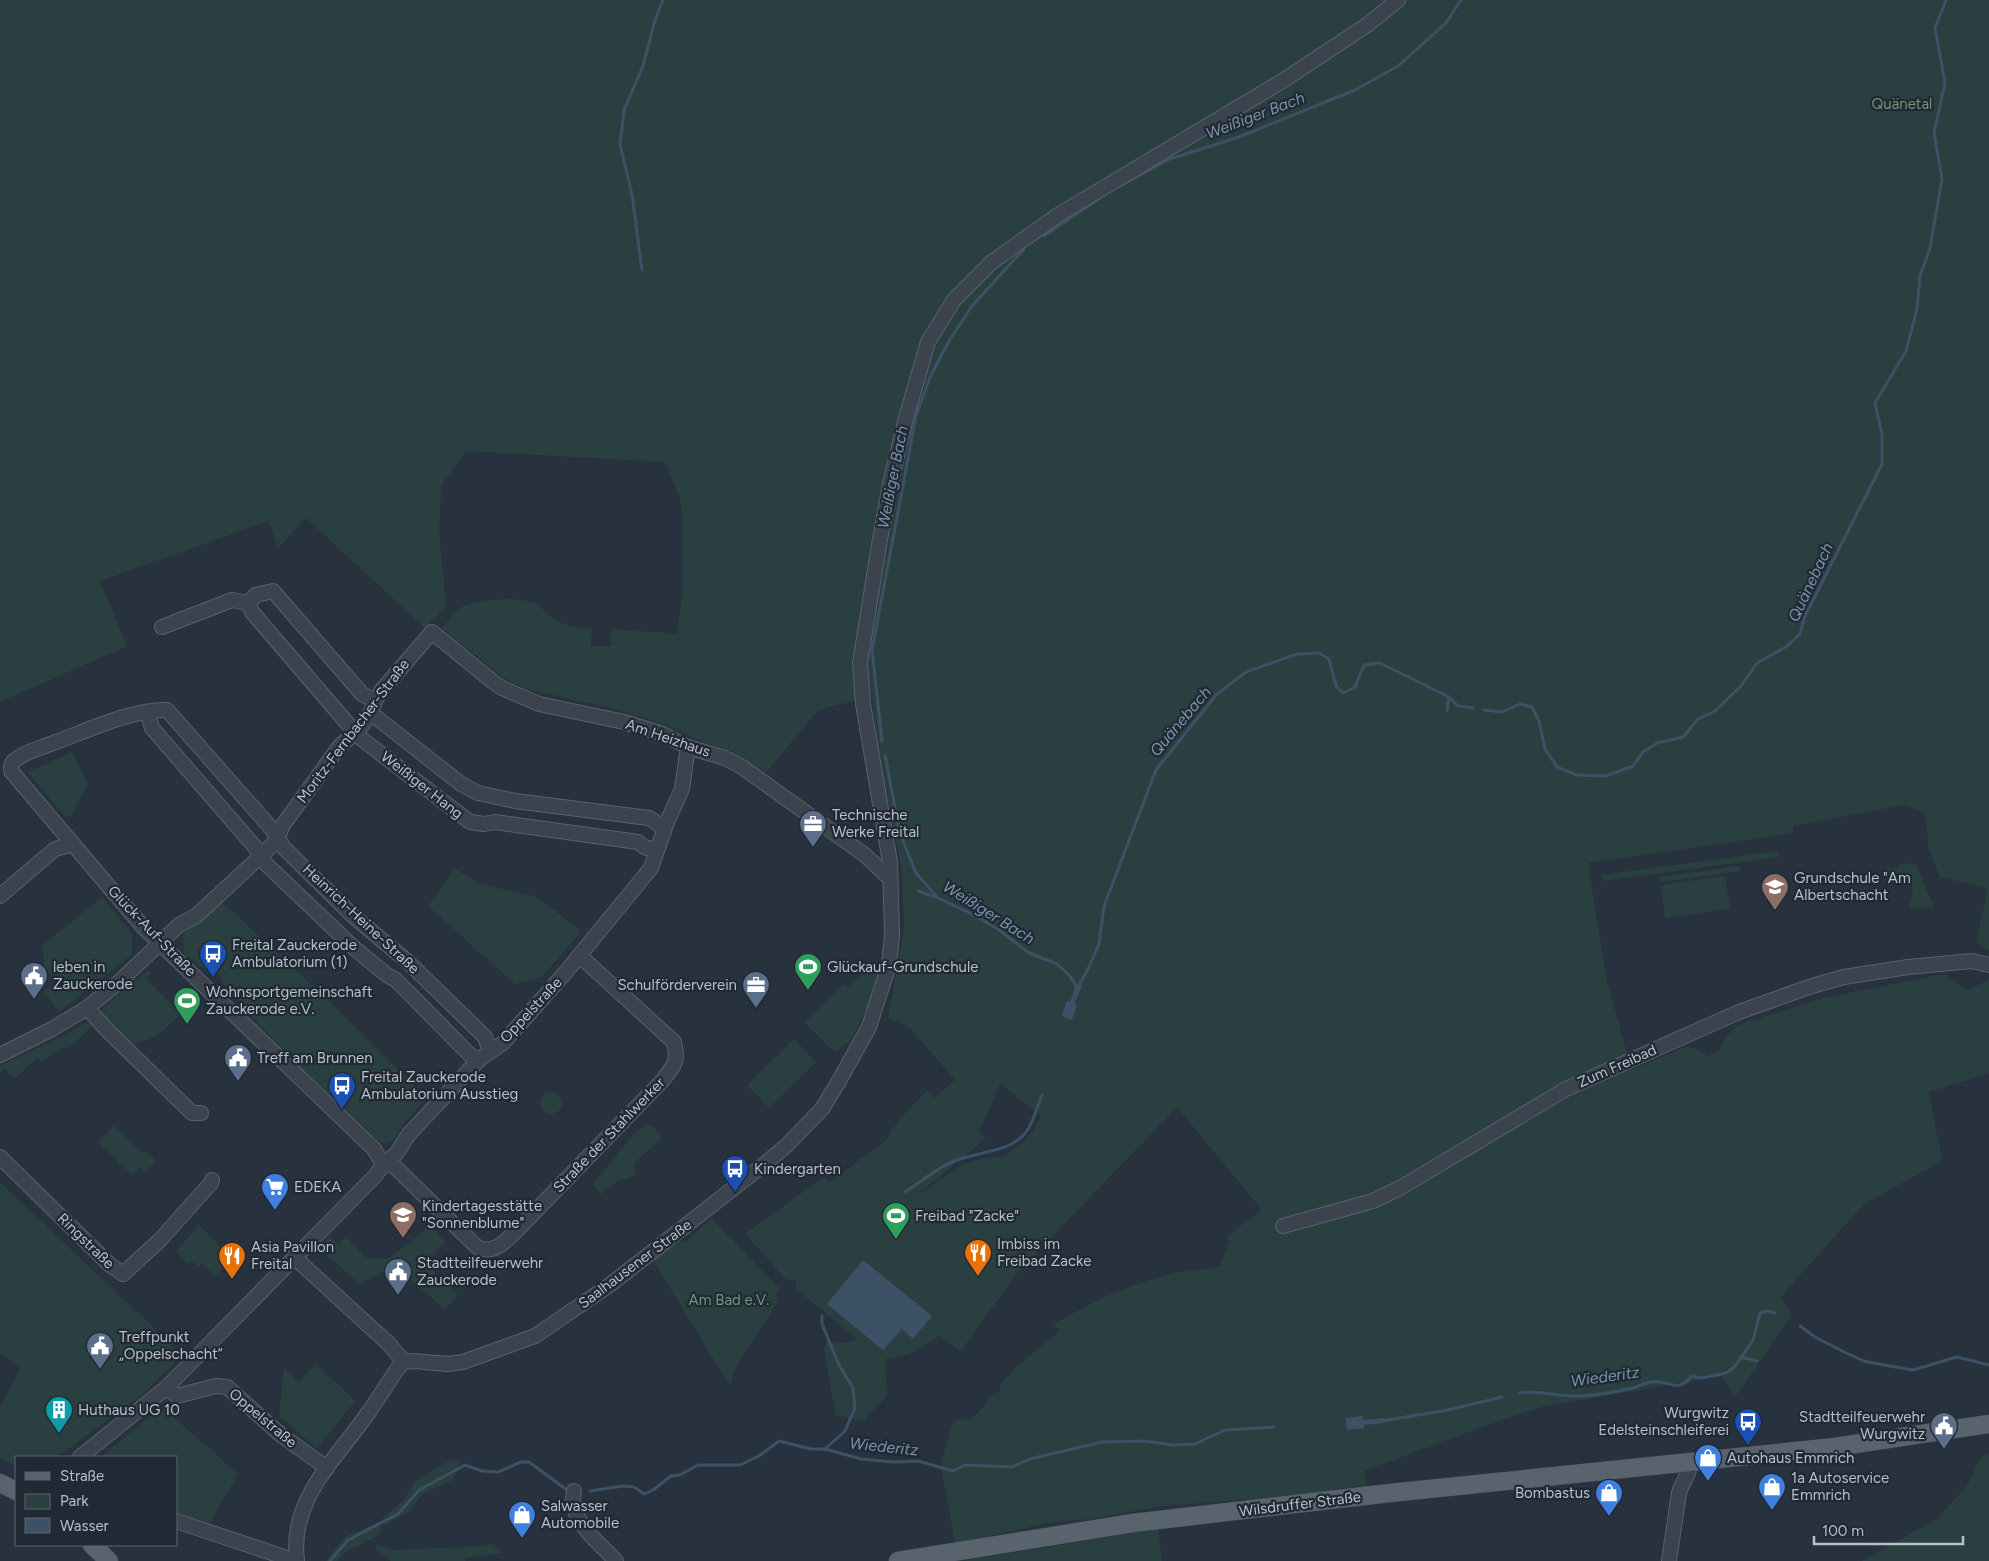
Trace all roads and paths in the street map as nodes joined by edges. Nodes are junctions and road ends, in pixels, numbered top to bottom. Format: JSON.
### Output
{"nodes":[{"id":1,"x":1398,"y":0,"type":"edge"},
{"id":2,"x":252,"y":599,"type":"junction"},
{"id":3,"x":162,"y":627,"type":"dead end"},
{"id":4,"x":432,"y":632,"type":"joint"},
{"id":5,"x":374,"y":701,"type":"junction"},
{"id":6,"x":148,"y":713,"type":"junction"},
{"id":7,"x":368,"y":717,"type":"junction"},
{"id":8,"x":355,"y":732,"type":"junction"},
{"id":9,"x":688,"y":747,"type":"junction"},
{"id":10,"x":664,"y":832,"type":"junction"},
{"id":11,"x":278,"y":837,"type":"junction"},
{"id":12,"x":73,"y":844,"type":"junction"},
{"id":13,"x":658,"y":846,"type":"junction"},
{"id":14,"x":261,"y":856,"type":"junction"},
{"id":15,"x":890,"y":876,"type":"junction"},
{"id":16,"x":0,"y":896,"type":"edge"},
{"id":17,"x":160,"y":944,"type":"junction"},
{"id":18,"x":580,"y":956,"type":"junction"},
{"id":19,"x":1989,"y":965,"type":"edge"},
{"id":20,"x":87,"y":1008,"type":"junction"},
{"id":21,"x":485,"y":1054,"type":"junction"},
{"id":22,"x":0,"y":1055,"type":"edge"},
{"id":23,"x":201,"y":1113,"type":"dead end"},
{"id":24,"x":0,"y":1157,"type":"edge"},
{"id":25,"x":383,"y":1164,"type":"junction"},
{"id":26,"x":212,"y":1180,"type":"dead end"},
{"id":27,"x":1282,"y":1226,"type":"dead end"},
{"id":28,"x":294,"y":1257,"type":"junction"},
{"id":29,"x":404,"y":1362,"type":"junction"},
{"id":30,"x":166,"y":1388,"type":"junction"},
{"id":31,"x":1989,"y":1424,"type":"edge"},
{"id":32,"x":81,"y":1456,"type":"edge"},
{"id":33,"x":1696,"y":1461,"type":"junction"},
{"id":34,"x":327,"y":1468,"type":"junction"},
{"id":35,"x":0,"y":1483,"type":"edge"},
{"id":36,"x":15,"y":1490,"type":"edge"},
{"id":37,"x":574,"y":1491,"type":"dead end"},
{"id":38,"x":178,"y":1522,"type":"edge"},
{"id":39,"x":93,"y":1546,"type":"edge"},
{"id":40,"x":297,"y":1560,"type":"edge"},
{"id":41,"x":108,"y":1561,"type":"edge"},
{"id":42,"x":616,"y":1561,"type":"edge"},
{"id":43,"x":898,"y":1561,"type":"edge"},
{"id":44,"x":1669,"y":1561,"type":"edge"}],
"edges":[{"from":1,"to":15,"type":"street","name":"Saalhausener Straße"},
{"from":2,"to":3,"type":"street"},
{"from":2,"to":5,"type":"street"},
{"from":2,"to":8,"type":"street","name":"Weißiger Hang"},
{"from":4,"to":5,"type":"street","name":"Moritz-Fernbacher-Straße"},
{"from":4,"to":9,"type":"street","name":"Am Heizhaus"},
{"from":5,"to":7,"type":"street","name":"Moritz-Fernbacher-Straße"},
{"from":6,"to":11,"type":"street","name":"Heinrich-Heine-Straße"},
{"from":6,"to":12,"type":"street","name":"Heinrich-Heine-Straße"},
{"from":6,"to":14,"type":"street","name":"Heinrich-Heine-Straße"},
{"from":7,"to":8,"type":"street","name":"Moritz-Fernbacher-Straße"},
{"from":7,"to":10,"type":"street","name":"Weißiger Hang"},
{"from":8,"to":11,"type":"street","name":"Moritz-Fernbacher-Straße"},
{"from":8,"to":13,"type":"street","name":"Weißiger Hang"},
{"from":9,"to":10,"type":"street","name":"Oppelstraße"},
{"from":9,"to":15,"type":"street","name":"Am Heizhaus"},
{"from":10,"to":13,"type":"street","name":"Oppelstraße"},
{"from":11,"to":14,"type":"street","name":"Moritz-Fernbacher-Straße"},
{"from":11,"to":21,"type":"street","name":"Heinrich-Heine-Straße"},
{"from":12,"to":16,"type":"street"},
{"from":12,"to":17,"type":"street","name":"Glück-Auf-Straße"},
{"from":13,"to":18,"type":"street","name":"Oppelstraße"},
{"from":14,"to":17,"type":"street","name":"Moritz-Fernbacher-Straße"},
{"from":14,"to":21,"type":"street","name":"Heinrich-Heine-Straße"},
{"from":15,"to":29,"type":"street","name":"Saalhausener Straße"},
{"from":17,"to":20,"type":"street","name":"Moritz-Fernbacher-Straße"},
{"from":17,"to":25,"type":"street","name":"Glück-Auf-Straße"},
{"from":18,"to":21,"type":"street","name":"Oppelstraße"},
{"from":18,"to":25,"type":"street","name":"Straße der Stahlwerker"},
{"from":19,"to":27,"type":"street","name":"Zum Freibad"},
{"from":20,"to":22,"type":"street","name":"Moritz-Fernbacher-Straße"},
{"from":20,"to":23,"type":"street"},
{"from":21,"to":25,"type":"street","name":"Oppelstraße"},
{"from":24,"to":26,"type":"street","name":"Ringstraße"},
{"from":25,"to":28,"type":"street","name":"Oppelstraße"},
{"from":28,"to":29,"type":"street"},
{"from":28,"to":30,"type":"street","name":"Oppelstraße"},
{"from":29,"to":34,"type":"street"},
{"from":30,"to":32,"type":"street","name":"Oppelstraße"},
{"from":30,"to":34,"type":"street","name":"Oppelstraße"},
{"from":31,"to":33,"type":"main road","name":"Wilsdruffer Straße"},
{"from":33,"to":43,"type":"main road","name":"Wilsdruffer Straße"},
{"from":33,"to":44,"type":"street"},
{"from":34,"to":40,"type":"street"},
{"from":35,"to":36,"type":"main road"},
{"from":37,"to":42,"type":"street"},
{"from":38,"to":40,"type":"street"},
{"from":39,"to":41,"type":"main road"}]}
